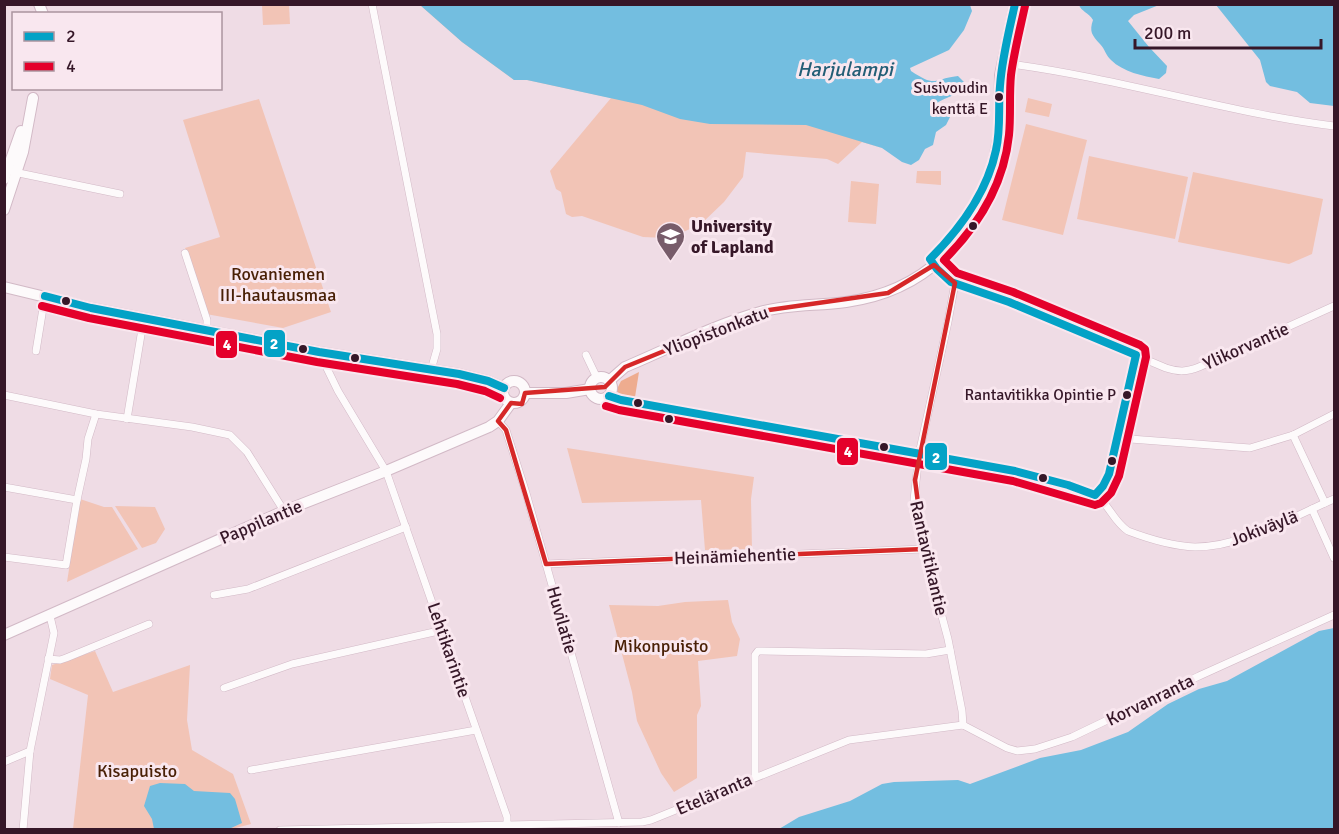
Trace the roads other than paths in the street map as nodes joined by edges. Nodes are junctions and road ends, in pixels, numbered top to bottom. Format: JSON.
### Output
{"nodes":[{"id":1,"x":372,"y":4,"type":"edge"},
{"id":2,"x":1015,"y":4,"type":"edge"},
{"id":3,"x":1003,"y":63,"type":"junction"},
{"id":4,"x":34,"y":93,"type":"edge"},
{"id":5,"x":1335,"y":126,"type":"edge"},
{"id":6,"x":10,"y":174,"type":"edge"},
{"id":7,"x":120,"y":194,"type":"dead end"},
{"id":8,"x":4,"y":210,"type":"edge"},
{"id":9,"x":185,"y":253,"type":"dead end"},
{"id":10,"x":932,"y":262,"type":"junction"},
{"id":11,"x":4,"y":281,"type":"edge"},
{"id":12,"x":955,"y":283,"type":"junction"},
{"id":13,"x":4,"y":287,"type":"edge"},
{"id":14,"x":45,"y":296,"type":"junction"},
{"id":15,"x":1335,"y":306,"type":"edge"},
{"id":16,"x":144,"y":317,"type":"junction"},
{"id":17,"x":207,"y":330,"type":"junction"},
{"id":18,"x":36,"y":351,"type":"dead end"},
{"id":19,"x":320,"y":352,"type":"junction"},
{"id":20,"x":586,"y":355,"type":"dead end"},
{"id":21,"x":1136,"y":355,"type":"junction"},
{"id":22,"x":431,"y":370,"type":"junction"},
{"id":23,"x":597,"y":378,"type":"junction"},
{"id":24,"x":609,"y":381,"type":"junction"},
{"id":25,"x":504,"y":388,"type":"junction"},
{"id":26,"x":590,"y":389,"type":"junction"},
{"id":27,"x":525,"y":393,"type":"junction"},
{"id":28,"x":4,"y":395,"type":"edge"},
{"id":29,"x":609,"y":396,"type":"junction"},
{"id":30,"x":511,"y":403,"type":"junction"},
{"id":31,"x":96,"y":414,"type":"junction"},
{"id":32,"x":1335,"y":414,"type":"edge"},
{"id":33,"x":127,"y":418,"type":"junction"},
{"id":34,"x":498,"y":421,"type":"junction"},
{"id":35,"x":1293,"y":435,"type":"junction"},
{"id":36,"x":1117,"y":438,"type":"junction"},
{"id":37,"x":919,"y":454,"type":"junction"},
{"id":38,"x":386,"y":471,"type":"junction"},
{"id":39,"x":4,"y":487,"type":"edge"},
{"id":40,"x":1095,"y":495,"type":"junction"},
{"id":41,"x":1335,"y":499,"type":"edge"},
{"id":42,"x":77,"y":500,"type":"junction"},
{"id":43,"x":1325,"y":503,"type":"junction"},
{"id":44,"x":1312,"y":509,"type":"junction"},
{"id":45,"x":284,"y":511,"type":"junction"},
{"id":46,"x":406,"y":527,"type":"junction"},
{"id":47,"x":924,"y":549,"type":"junction"},
{"id":48,"x":4,"y":557,"type":"edge"},
{"id":49,"x":1335,"y":558,"type":"edge"},
{"id":50,"x":546,"y":564,"type":"junction"},
{"id":51,"x":214,"y":595,"type":"dead end"},
{"id":52,"x":1335,"y":615,"type":"edge"},
{"id":53,"x":50,"y":616,"type":"junction"},
{"id":54,"x":149,"y":624,"type":"dead end"},
{"id":55,"x":443,"y":630,"type":"junction"},
{"id":56,"x":4,"y":635,"type":"edge"},
{"id":57,"x":950,"y":650,"type":"junction"},
{"id":58,"x":48,"y":659,"type":"junction"},
{"id":59,"x":224,"y":688,"type":"dead end"},
{"id":60,"x":963,"y":725,"type":"junction"},
{"id":61,"x":476,"y":730,"type":"junction"},
{"id":62,"x":30,"y":752,"type":"junction"},
{"id":63,"x":4,"y":762,"type":"edge"},
{"id":64,"x":251,"y":770,"type":"dead end"},
{"id":65,"x":755,"y":777,"type":"junction"},
{"id":66,"x":619,"y":823,"type":"junction"},
{"id":67,"x":508,"y":827,"type":"edge"},
{"id":68,"x":280,"y":829,"type":"edge"},
{"id":69,"x":23,"y":830,"type":"edge"}],
"edges":[{"from":1,"to":22,"type":"street"},
{"from":2,"to":3,"type":"street","name":"Yliopistonkatu"},
{"from":3,"to":5,"type":"street"},
{"from":3,"to":10,"type":"street","name":"Yliopistonkatu"},
{"from":4,"to":6,"type":"street"},
{"from":6,"to":7,"type":"street"},
{"from":6,"to":8,"type":"street"},
{"from":9,"to":17,"type":"street"},
{"from":10,"to":12,"type":"street"},
{"from":10,"to":24,"type":"street","name":"Yliopistonkatu"},
{"from":11,"to":14,"type":"street"},
{"from":12,"to":21,"type":"street","name":"Ylikorvantie"},
{"from":12,"to":37,"type":"street","name":"Rantavitikantie"},
{"from":13,"to":14,"type":"street"},
{"from":14,"to":16,"type":"street"},
{"from":14,"to":18,"type":"street"},
{"from":15,"to":21,"type":"street","name":"Ylikorvantie"},
{"from":16,"to":17,"type":"street"},
{"from":16,"to":33,"type":"street"},
{"from":17,"to":19,"type":"street"},
{"from":19,"to":22,"type":"street"},
{"from":19,"to":38,"type":"street","name":"Lehtikarintie"},
{"from":20,"to":23,"type":"street"},
{"from":21,"to":36,"type":"street"},
{"from":22,"to":25,"type":"street"},
{"from":23,"to":24,"type":"street"},
{"from":23,"to":26,"type":"street"},
{"from":24,"to":29,"type":"street"},
{"from":25,"to":27,"type":"street"},
{"from":25,"to":30,"type":"street"},
{"from":26,"to":27,"type":"street"},
{"from":26,"to":29,"type":"street"},
{"from":27,"to":30,"type":"street"},
{"from":28,"to":31,"type":"street"},
{"from":29,"to":37,"type":"street","name":"Jokiväylä"},
{"from":30,"to":34,"type":"street","name":"Pappilantie"},
{"from":31,"to":33,"type":"street"},
{"from":31,"to":42,"type":"street"},
{"from":32,"to":35,"type":"street"},
{"from":33,"to":45,"type":"street"},
{"from":34,"to":38,"type":"street","name":"Pappilantie"},
{"from":34,"to":50,"type":"street","name":"Huvilatie"},
{"from":35,"to":36,"type":"street"},
{"from":35,"to":43,"type":"street"},
{"from":36,"to":40,"type":"street"},
{"from":37,"to":40,"type":"street","name":"Jokiväylä"},
{"from":37,"to":47,"type":"street","name":"Rantavitikantie"},
{"from":38,"to":45,"type":"street","name":"Pappilantie"},
{"from":38,"to":46,"type":"street","name":"Lehtikarintie"},
{"from":39,"to":42,"type":"street"},
{"from":40,"to":44,"type":"street","name":"Jokiväylä"},
{"from":41,"to":43,"type":"street","name":"Jokiväylä"},
{"from":42,"to":48,"type":"street"},
{"from":43,"to":44,"type":"street","name":"Jokiväylä"},
{"from":44,"to":49,"type":"street"},
{"from":45,"to":53,"type":"street","name":"Pappilantie"},
{"from":46,"to":51,"type":"street"},
{"from":46,"to":55,"type":"street","name":"Lehtikarintie"},
{"from":47,"to":50,"type":"street","name":"Heinämiehentie"},
{"from":47,"to":57,"type":"street","name":"Rantavitikantie"},
{"from":50,"to":66,"type":"street","name":"Huvilatie"},
{"from":52,"to":60,"type":"street","name":"Korvanranta"},
{"from":53,"to":56,"type":"street","name":"Pappilantie"},
{"from":53,"to":58,"type":"street"},
{"from":54,"to":58,"type":"street"},
{"from":55,"to":59,"type":"street"},
{"from":55,"to":61,"type":"street","name":"Lehtikarintie"},
{"from":57,"to":60,"type":"street","name":"Rantavitikantie"},
{"from":57,"to":65,"type":"street"},
{"from":58,"to":62,"type":"street"},
{"from":60,"to":65,"type":"street","name":"Eteläranta"},
{"from":61,"to":64,"type":"street"},
{"from":61,"to":67,"type":"street","name":"Lehtikarintie"},
{"from":62,"to":63,"type":"street"},
{"from":62,"to":69,"type":"street"},
{"from":65,"to":66,"type":"street","name":"Eteläranta"},
{"from":66,"to":67,"type":"street","name":"Eteläranta"},
{"from":67,"to":68,"type":"street","name":"Eteläranta"}]}
